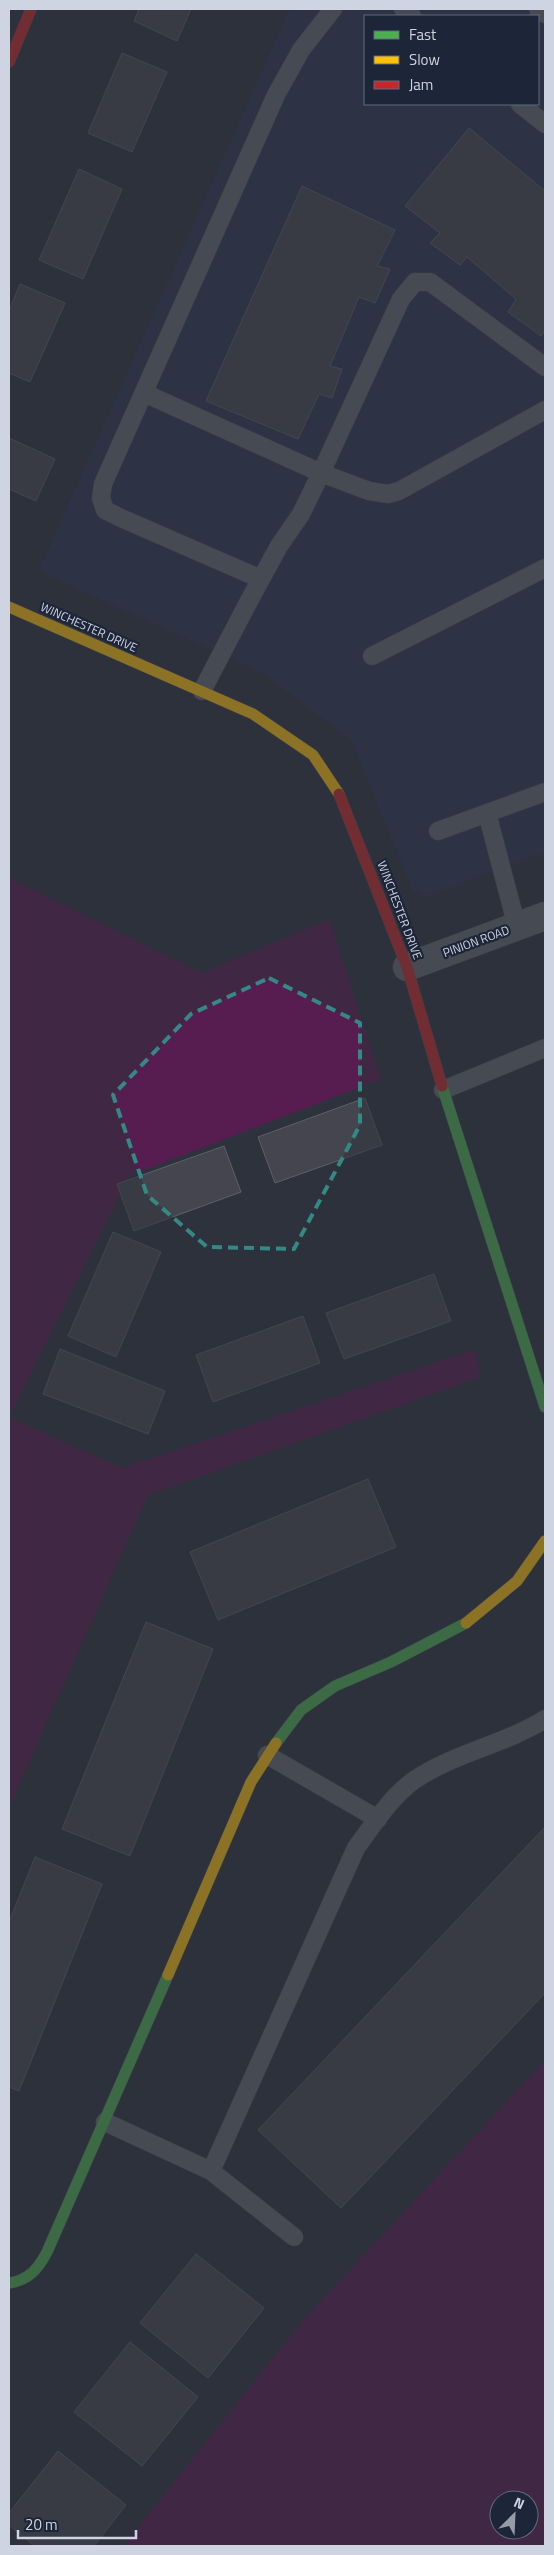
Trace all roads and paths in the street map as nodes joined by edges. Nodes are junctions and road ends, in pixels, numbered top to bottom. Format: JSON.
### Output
{"nodes":[{"id":1,"x":31,"y":9,"type":"edge"},
{"id":2,"x":333,"y":9,"type":"edge"},
{"id":3,"x":538,"y":9,"type":"edge"},
{"id":4,"x":545,"y":14,"type":"edge"},
{"id":5,"x":9,"y":62,"type":"edge"},
{"id":6,"x":521,"y":105,"type":"edge"},
{"id":7,"x":545,"y":124,"type":"edge"},
{"id":8,"x":545,"y":367,"type":"edge"},
{"id":9,"x":144,"y":394,"type":"junction"},
{"id":10,"x":545,"y":410,"type":"edge"},
{"id":11,"x":321,"y":473,"type":"junction"},
{"id":12,"x":545,"y":568,"type":"edge"},
{"id":13,"x":261,"y":580,"type":"junction"},
{"id":14,"x":9,"y":607,"type":"edge"},
{"id":15,"x":372,"y":656,"type":"dead end"},
{"id":16,"x":202,"y":691,"type":"junction"},
{"id":17,"x":545,"y":792,"type":"edge"},
{"id":18,"x":487,"y":813,"type":"junction"},
{"id":19,"x":438,"y":831,"type":"dead end"},
{"id":20,"x":545,"y":916,"type":"edge"},
{"id":21,"x":517,"y":926,"type":"junction"},
{"id":22,"x":407,"y":967,"type":"junction"},
{"id":23,"x":545,"y":1048,"type":"edge"},
{"id":24,"x":443,"y":1090,"type":"junction"},
{"id":25,"x":545,"y":1406,"type":"edge"},
{"id":26,"x":545,"y":1541,"type":"edge"},
{"id":27,"x":545,"y":1719,"type":"edge"},
{"id":28,"x":268,"y":1755,"type":"junction"},
{"id":29,"x":378,"y":1819,"type":"junction"},
{"id":30,"x":105,"y":2122,"type":"junction"},
{"id":31,"x":211,"y":2170,"type":"junction"},
{"id":32,"x":294,"y":2236,"type":"dead end"},
{"id":33,"x":9,"y":2284,"type":"edge"}],
"edges":[{"from":1,"to":5,"type":"street"},
{"from":2,"to":9,"type":"lane"},
{"from":3,"to":4,"type":"lane"},
{"from":6,"to":7,"type":"lane"},
{"from":8,"to":11,"type":"lane"},
{"from":9,"to":11,"type":"lane"},
{"from":9,"to":13,"type":"lane"},
{"from":10,"to":11,"type":"lane"},
{"from":11,"to":13,"type":"lane"},
{"from":12,"to":15,"type":"lane"},
{"from":13,"to":16,"type":"lane"},
{"from":14,"to":16,"type":"street","name":"WINCHESTER DRIVE"},
{"from":16,"to":22,"type":"street","name":"WINCHESTER DRIVE"},
{"from":17,"to":18,"type":"lane"},
{"from":18,"to":19,"type":"lane"},
{"from":18,"to":21,"type":"lane"},
{"from":20,"to":21,"type":"street","name":"PINION ROAD"},
{"from":21,"to":22,"type":"street","name":"PINION ROAD"},
{"from":22,"to":24,"type":"street","name":"WINCHESTER DRIVE"},
{"from":23,"to":24,"type":"lane"},
{"from":24,"to":25,"type":"street","name":"WINCHESTER DRIVE"},
{"from":26,"to":28,"type":"street"},
{"from":27,"to":29,"type":"lane"},
{"from":28,"to":29,"type":"lane"},
{"from":28,"to":30,"type":"street"},
{"from":29,"to":31,"type":"lane"},
{"from":30,"to":31,"type":"lane"},
{"from":30,"to":33,"type":"street"},
{"from":31,"to":32,"type":"lane"}]}
